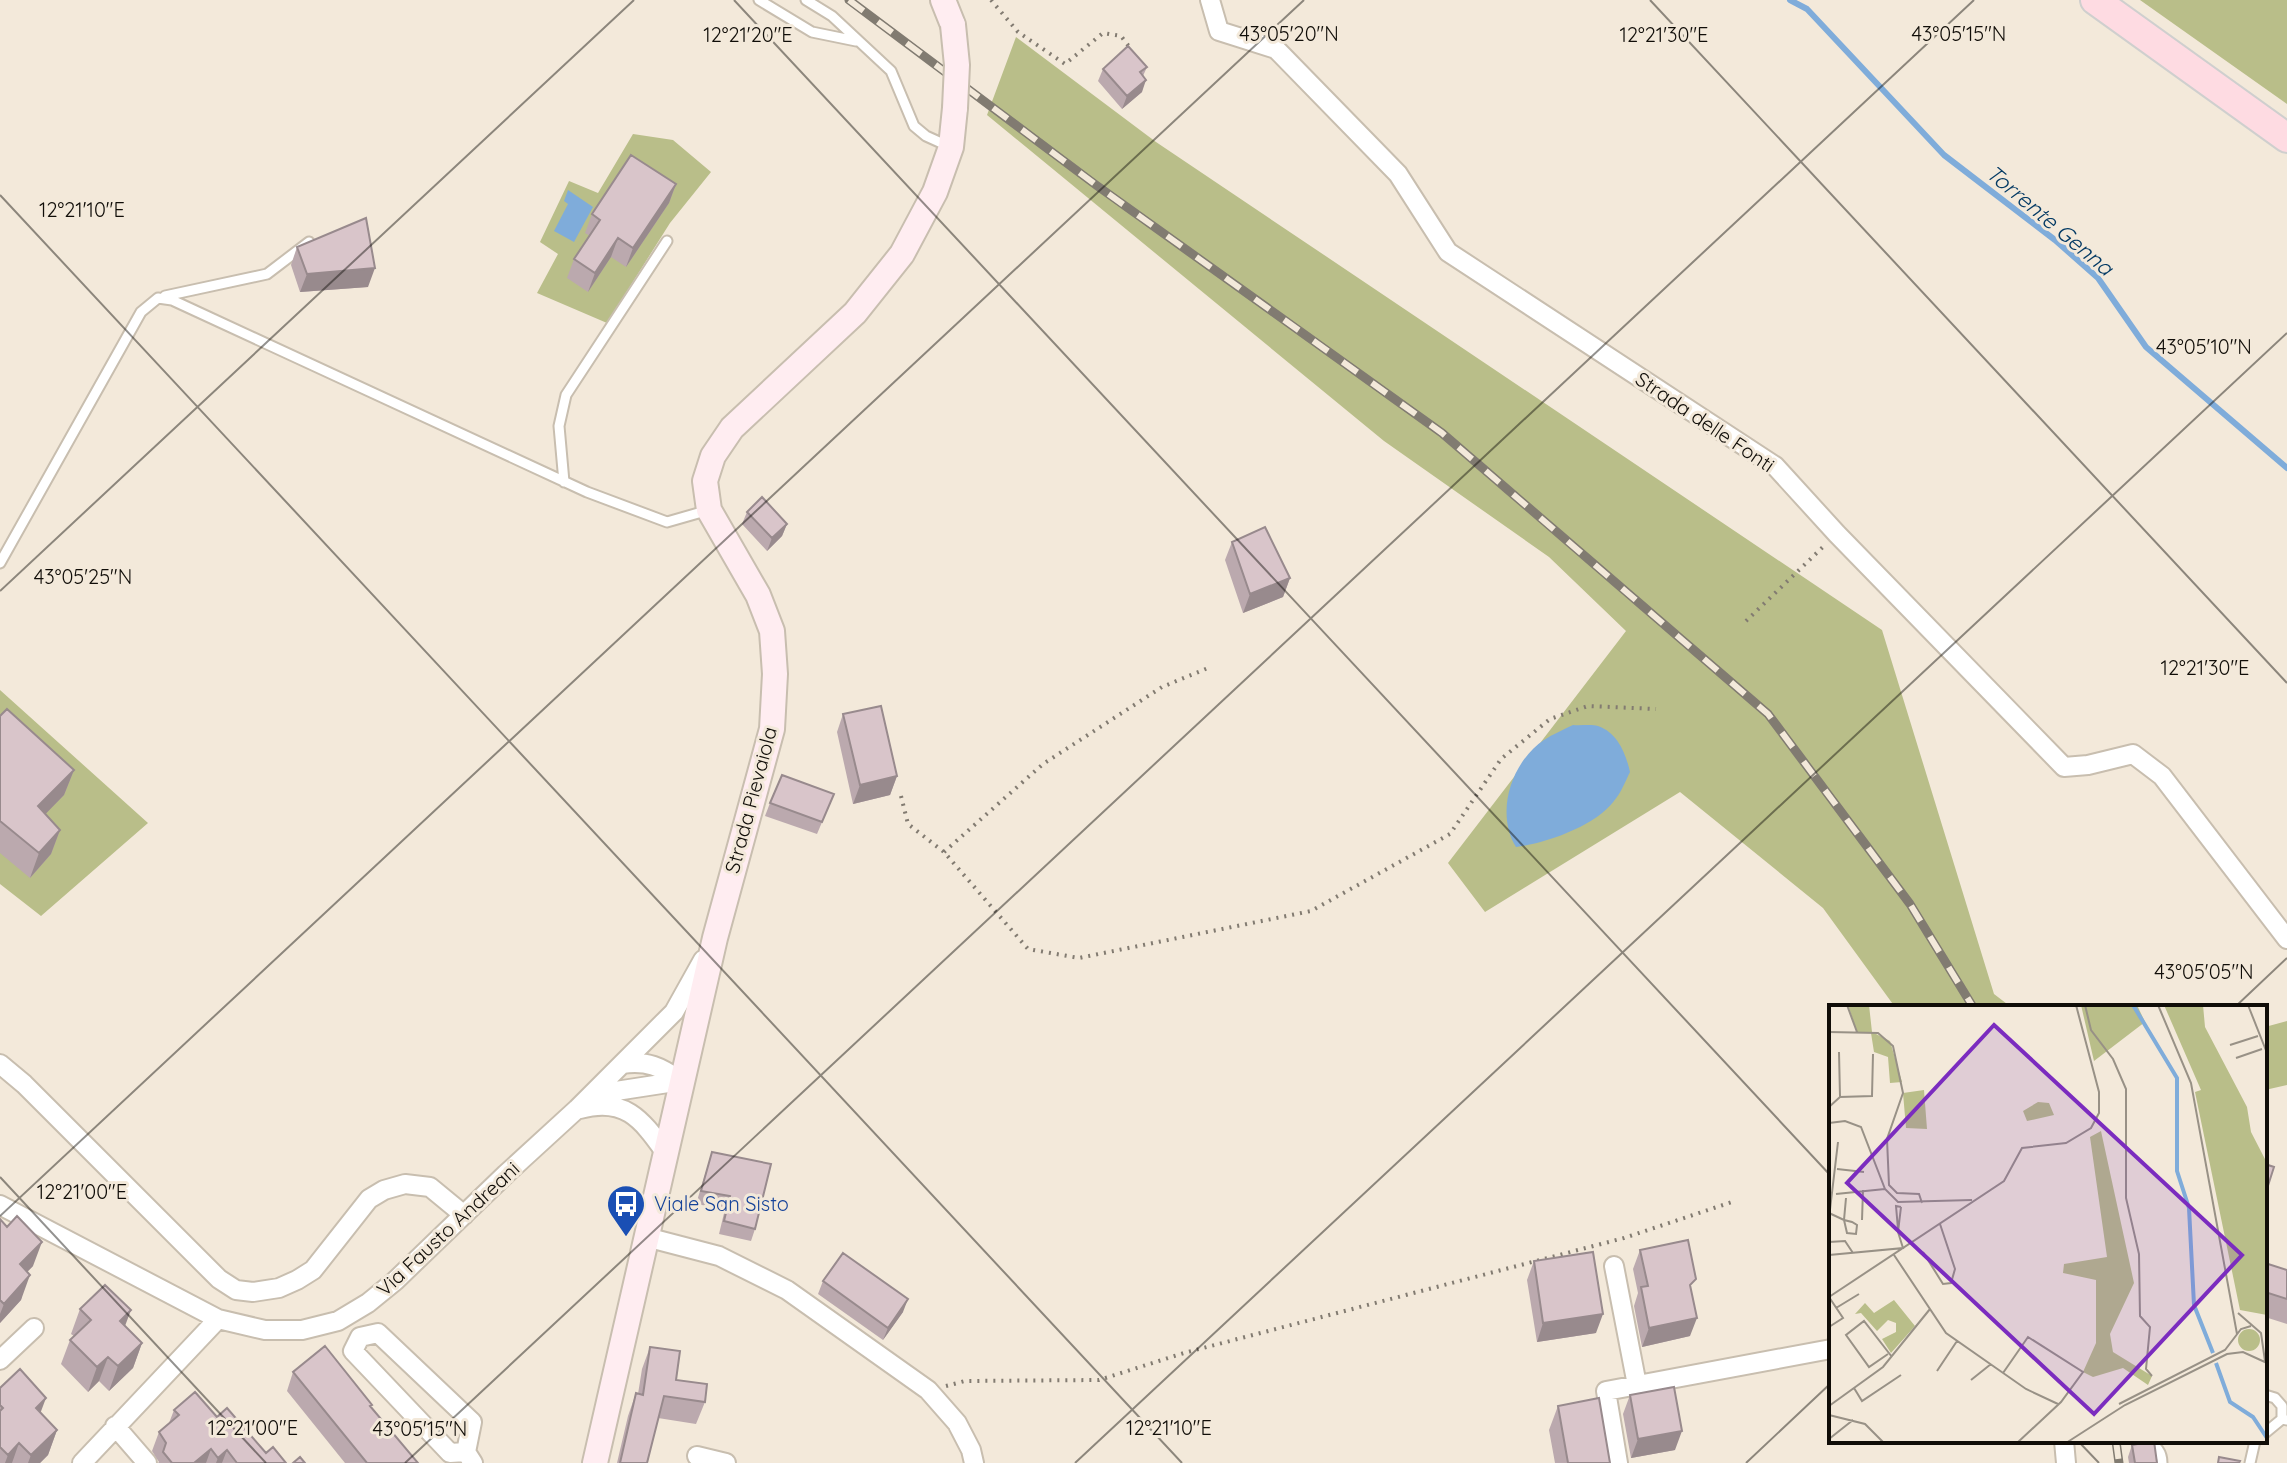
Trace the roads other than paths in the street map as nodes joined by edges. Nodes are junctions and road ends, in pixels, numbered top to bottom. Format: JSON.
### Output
{"nodes":[{"id":1,"x":759,"y":0,"type":"edge"},
{"id":2,"x":806,"y":0,"type":"edge"},
{"id":3,"x":943,"y":0,"type":"edge"},
{"id":4,"x":1210,"y":0,"type":"edge"},
{"id":5,"x":2095,"y":0,"type":"edge"},
{"id":6,"x":860,"y":42,"type":"junction"},
{"id":7,"x":2287,"y":138,"type":"edge"},
{"id":8,"x":951,"y":147,"type":"junction"},
{"id":9,"x":667,"y":241,"type":"dead end"},
{"id":10,"x":309,"y":242,"type":"edge"},
{"id":11,"x":158,"y":298,"type":"junction"},
{"id":12,"x":564,"y":482,"type":"junction"},
{"id":13,"x":709,"y":510,"type":"junction"},
{"id":14,"x":0,"y":563,"type":"edge"},
{"id":15,"x":715,"y":938,"type":"junction"},
{"id":16,"x":2287,"y":939,"type":"edge"},
{"id":17,"x":0,"y":1064,"type":"edge"},
{"id":18,"x":622,"y":1064,"type":"junction"},
{"id":19,"x":681,"y":1081,"type":"junction"},
{"id":20,"x":599,"y":1103,"type":"junction"},
{"id":21,"x":577,"y":1109,"type":"junction"},
{"id":22,"x":665,"y":1152,"type":"junction"},
{"id":23,"x":0,"y":1205,"type":"edge"},
{"id":24,"x":464,"y":1215,"type":"junction"},
{"id":25,"x":646,"y":1237,"type":"junction"},
{"id":26,"x":1614,"y":1266,"type":"dead end"},
{"id":27,"x":218,"y":1319,"type":"junction"},
{"id":28,"x":34,"y":1328,"type":"dead end"},
{"id":29,"x":1829,"y":1349,"type":"edge"},
{"id":30,"x":0,"y":1360,"type":"edge"},
{"id":31,"x":1637,"y":1385,"type":"junction"},
{"id":32,"x":2267,"y":1396,"type":"edge"},
{"id":33,"x":2285,"y":1419,"type":"edge"},
{"id":34,"x":115,"y":1426,"type":"junction"},
{"id":35,"x":2267,"y":1432,"type":"edge"},
{"id":36,"x":2064,"y":1443,"type":"edge"},
{"id":37,"x":2151,"y":1443,"type":"edge"},
{"id":38,"x":2255,"y":1443,"type":"edge"},
{"id":39,"x":697,"y":1456,"type":"dead end"},
{"id":40,"x":469,"y":1458,"type":"edge"},
{"id":41,"x":82,"y":1463,"type":"edge"},
{"id":42,"x":147,"y":1463,"type":"edge"},
{"id":43,"x":595,"y":1463,"type":"edge"},
{"id":44,"x":726,"y":1463,"type":"edge"},
{"id":45,"x":974,"y":1463,"type":"edge"},
{"id":46,"x":1618,"y":1463,"type":"edge"},
{"id":47,"x":2066,"y":1463,"type":"edge"},
{"id":48,"x":2162,"y":1463,"type":"edge"},
{"id":49,"x":2250,"y":1463,"type":"edge"}],
"edges":[{"from":1,"to":6,"type":"lane"},
{"from":2,"to":6,"type":"lane"},
{"from":3,"to":8,"type":"street","name":"Strada Pievaiola","bridge":true},
{"from":4,"to":16,"type":"street","name":"Strada delle Fonti"},
{"from":5,"to":7,"type":"main road"},
{"from":6,"to":8,"type":"lane"},
{"from":8,"to":13,"type":"street","name":"Strada Pievaiola"},
{"from":9,"to":12,"type":"lane"},
{"from":10,"to":11,"type":"lane"},
{"from":11,"to":12,"type":"lane"},
{"from":11,"to":14,"type":"lane"},
{"from":12,"to":13,"type":"lane"},
{"from":13,"to":15,"type":"street","name":"Strada Pievaiola"},
{"from":15,"to":18,"type":"street","name":"Via Fausto Andreani"},
{"from":15,"to":19,"type":"street","name":"Strada Pievaiola"},
{"from":17,"to":24,"type":"street"},
{"from":18,"to":19,"type":"street"},
{"from":18,"to":21,"type":"street","name":"Via Fausto Andreani"},
{"from":19,"to":20,"type":"street","name":"Via Fausto Andreani"},
{"from":19,"to":22,"type":"street","name":"Strada Pievaiola"},
{"from":20,"to":21,"type":"street","name":"Via Fausto Andreani"},
{"from":20,"to":22,"type":"street"},
{"from":21,"to":24,"type":"street","name":"Via Fausto Andreani"},
{"from":22,"to":25,"type":"street","name":"Strada Pievaiola"},
{"from":23,"to":27,"type":"street","name":"Via Fausto Andreani"},
{"from":24,"to":27,"type":"street","name":"Via Fausto Andreani"},
{"from":25,"to":43,"type":"street"},
{"from":25,"to":45,"type":"street"},
{"from":26,"to":31,"type":"street"},
{"from":27,"to":34,"type":"street"},
{"from":28,"to":30,"type":"street"},
{"from":29,"to":31,"type":"street"},
{"from":31,"to":46,"type":"street"},
{"from":32,"to":33,"type":"lane"},
{"from":33,"to":35,"type":"lane"},
{"from":34,"to":41,"type":"street"},
{"from":34,"to":42,"type":"street"},
{"from":36,"to":47,"type":"street"},
{"from":37,"to":48,"type":"lane"},
{"from":38,"to":49,"type":"lane"},
{"from":39,"to":44,"type":"street"},
{"from":40,"to":40,"type":"street"}]}
